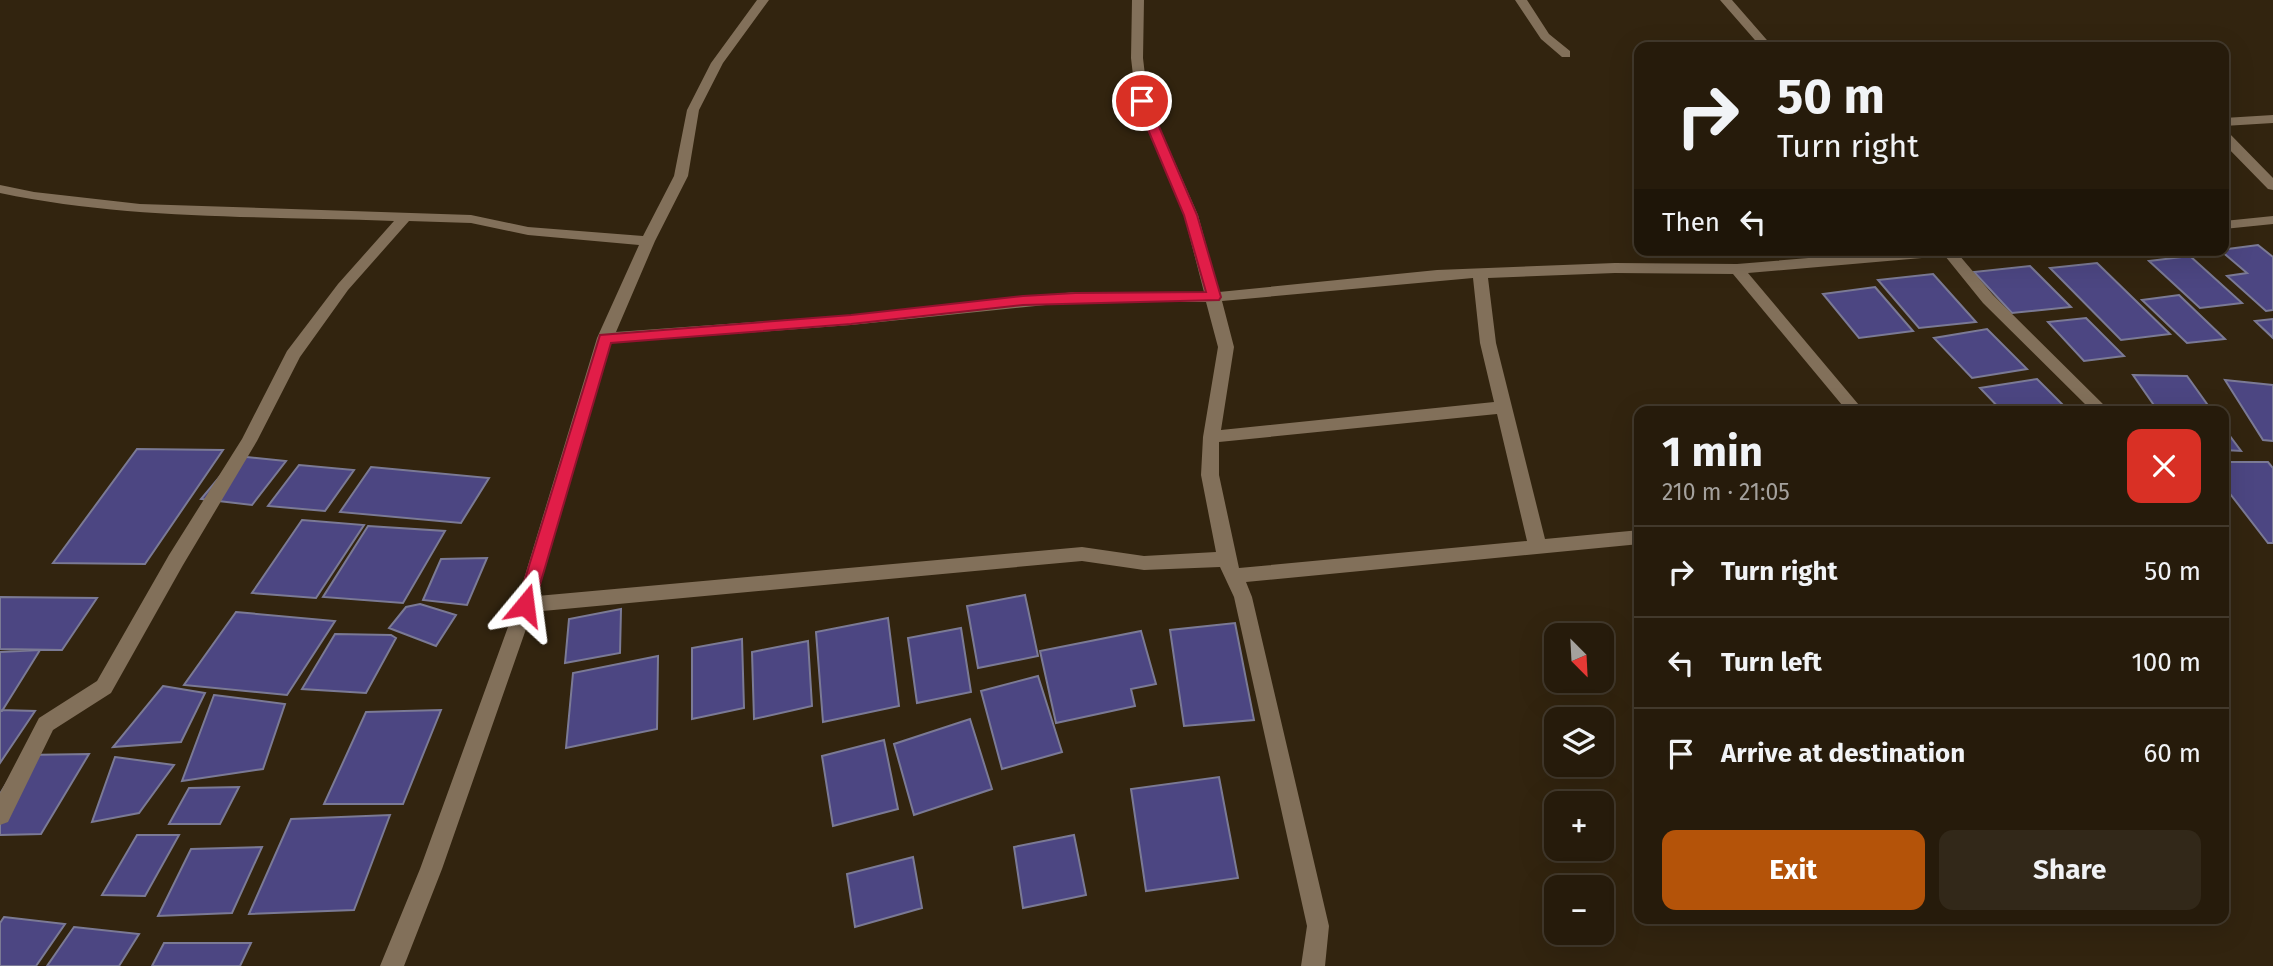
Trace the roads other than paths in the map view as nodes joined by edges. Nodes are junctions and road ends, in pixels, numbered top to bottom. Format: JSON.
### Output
{"nodes":[{"id":1,"x":763,"y":0,"type":"edge"},
{"id":2,"x":1138,"y":0,"type":"edge"},
{"id":3,"x":1521,"y":0,"type":"edge"},
{"id":4,"x":1726,"y":0,"type":"edge"},
{"id":5,"x":1763,"y":42,"type":"edge"},
{"id":6,"x":1566,"y":54,"type":"dead end"},
{"id":7,"x":2273,"y":119,"type":"edge"},
{"id":8,"x":2229,"y":122,"type":"edge"},
{"id":9,"x":2229,"y":141,"type":"edge"},
{"id":10,"x":2273,"y":186,"type":"edge"},
{"id":11,"x":0,"y":189,"type":"edge"},
{"id":12,"x":407,"y":215,"type":"junction"},
{"id":13,"x":2267,"y":220,"type":"edge"},
{"id":14,"x":2229,"y":224,"type":"edge"},
{"id":15,"x":2273,"y":233,"type":"edge"},
{"id":16,"x":648,"y":241,"type":"junction"},
{"id":17,"x":1888,"y":256,"type":"edge"},
{"id":18,"x":1950,"y":256,"type":"edge"},
{"id":19,"x":1737,"y":269,"type":"junction"},
{"id":20,"x":1480,"y":273,"type":"junction"},
{"id":21,"x":1214,"y":297,"type":"junction"},
{"id":22,"x":606,"y":338,"type":"junction"},
{"id":23,"x":1852,"y":406,"type":"edge"},
{"id":24,"x":2097,"y":406,"type":"edge"},
{"id":25,"x":1504,"y":407,"type":"junction"},
{"id":26,"x":1211,"y":437,"type":"junction"},
{"id":27,"x":1634,"y":537,"type":"edge"},
{"id":28,"x":1537,"y":545,"type":"junction"},
{"id":29,"x":1230,"y":567,"type":"junction"},
{"id":30,"x":525,"y":605,"type":"junction"},
{"id":31,"x":0,"y":815,"type":"edge"},
{"id":32,"x":392,"y":966,"type":"edge"},
{"id":33,"x":1313,"y":966,"type":"edge"}],
"edges":[{"from":1,"to":16,"type":"street"},
{"from":2,"to":21,"type":"street"},
{"from":3,"to":6,"type":"street"},
{"from":4,"to":5,"type":"street"},
{"from":7,"to":8,"type":"street"},
{"from":9,"to":10,"type":"street"},
{"from":11,"to":12,"type":"street"},
{"from":12,"to":16,"type":"street"},
{"from":12,"to":31,"type":"street"},
{"from":13,"to":14,"type":"street"},
{"from":13,"to":15,"type":"street"},
{"from":16,"to":22,"type":"street"},
{"from":17,"to":19,"type":"street"},
{"from":18,"to":24,"type":"street"},
{"from":19,"to":20,"type":"street"},
{"from":19,"to":23,"type":"street"},
{"from":20,"to":21,"type":"street"},
{"from":20,"to":25,"type":"street"},
{"from":21,"to":22,"type":"street"},
{"from":21,"to":26,"type":"street"},
{"from":22,"to":30,"type":"street"},
{"from":25,"to":26,"type":"street"},
{"from":25,"to":28,"type":"street"},
{"from":26,"to":29,"type":"street"},
{"from":27,"to":28,"type":"street"},
{"from":28,"to":29,"type":"street"},
{"from":29,"to":30,"type":"street"},
{"from":29,"to":33,"type":"street"},
{"from":30,"to":32,"type":"street"}]}
